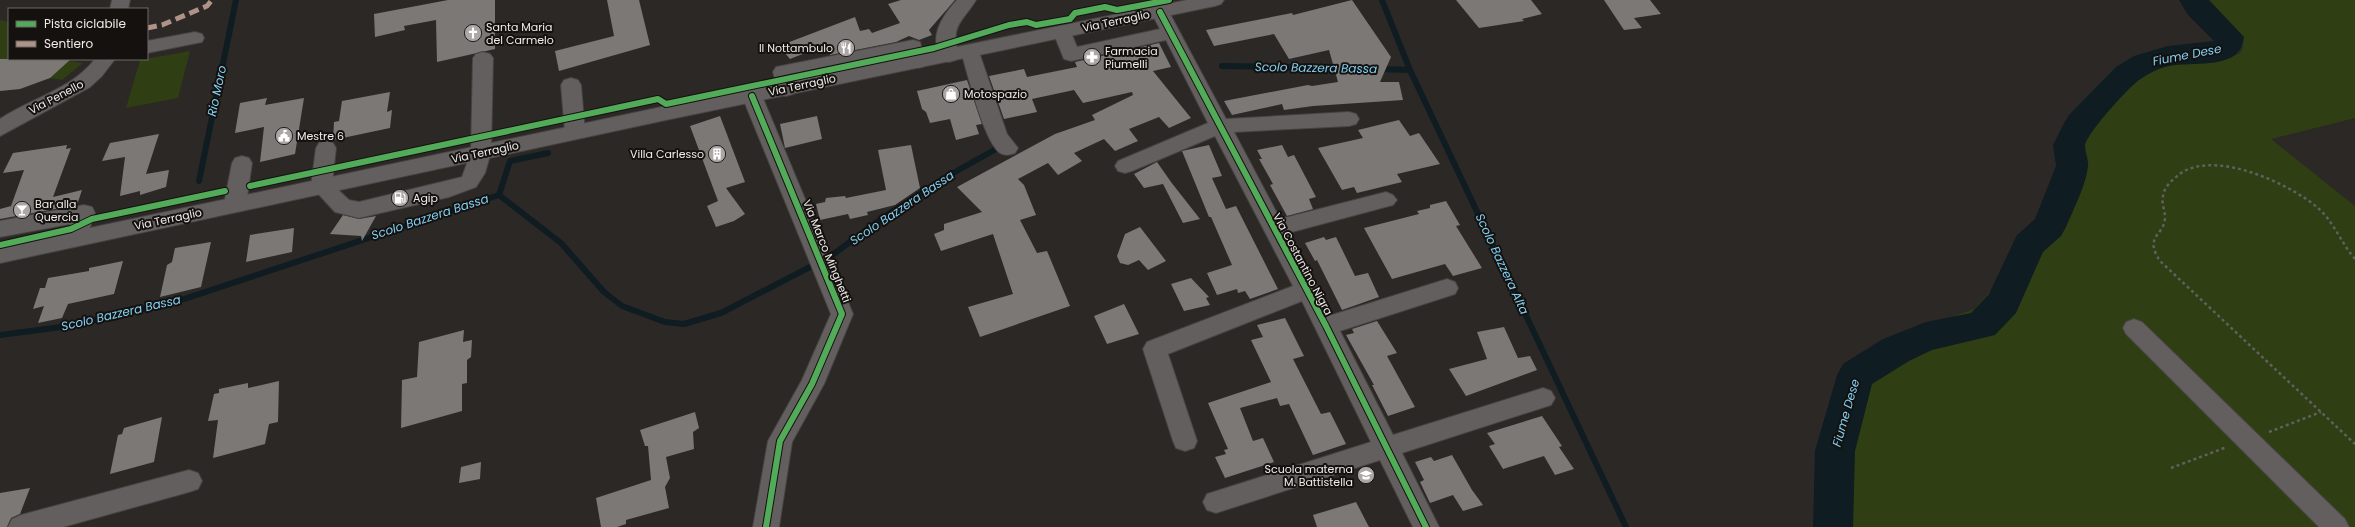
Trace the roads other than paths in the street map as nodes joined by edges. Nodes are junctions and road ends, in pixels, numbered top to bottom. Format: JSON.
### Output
{"nodes":[{"id":1,"x":967,"y":0,"type":"edge"},
{"id":2,"x":1215,"y":0,"type":"edge"},
{"id":3,"x":1160,"y":12,"type":"junction"},
{"id":4,"x":1062,"y":32,"type":"junction"},
{"id":5,"x":1171,"y":33,"type":"junction"},
{"id":6,"x":195,"y":38,"type":"dead end"},
{"id":7,"x":148,"y":48,"type":"edge"},
{"id":8,"x":970,"y":52,"type":"junction"},
{"id":9,"x":949,"y":56,"type":"junction"},
{"id":10,"x":484,"y":58,"type":"dead end"},
{"id":11,"x":104,"y":60,"type":"edge"},
{"id":12,"x":571,"y":85,"type":"dead end"},
{"id":13,"x":752,"y":96,"type":"junction"},
{"id":14,"x":1349,"y":119,"type":"dead end"},
{"id":15,"x":1219,"y":126,"type":"junction"},
{"id":16,"x":0,"y":128,"type":"edge"},
{"id":17,"x":575,"y":132,"type":"junction"},
{"id":18,"x":326,"y":148,"type":"dead end"},
{"id":19,"x":1008,"y":148,"type":"dead end"},
{"id":20,"x":481,"y":152,"type":"junction"},
{"id":21,"x":242,"y":163,"type":"dead end"},
{"id":22,"x":1125,"y":166,"type":"dead end"},
{"id":23,"x":321,"y":186,"type":"junction"},
{"id":24,"x":1386,"y":200,"type":"dead end"},
{"id":25,"x":235,"y":204,"type":"junction"},
{"id":26,"x":1274,"y":229,"type":"junction"},
{"id":27,"x":0,"y":230,"type":"edge"},
{"id":28,"x":76,"y":238,"type":"junction"},
{"id":29,"x":0,"y":255,"type":"edge"},
{"id":30,"x":1447,"y":288,"type":"dead end"},
{"id":31,"x":1306,"y":290,"type":"junction"},
{"id":32,"x":1326,"y":326,"type":"junction"},
{"id":33,"x":2134,"y":328,"type":"dead end"},
{"id":34,"x":1543,"y":398,"type":"dead end"},
{"id":35,"x":1185,"y":441,"type":"dead end"},
{"id":36,"x":1387,"y":449,"type":"junction"},
{"id":37,"x":189,"y":481,"type":"dead end"},
{"id":38,"x":1216,"y":502,"type":"dead end"},
{"id":39,"x":21,"y":527,"type":"edge"},
{"id":40,"x":766,"y":527,"type":"edge"},
{"id":41,"x":1426,"y":527,"type":"edge"},
{"id":42,"x":2336,"y":527,"type":"edge"}],
"edges":[{"from":1,"to":9,"type":"street"},
{"from":2,"to":3,"type":"main road","name":"Via Terraglio"},
{"from":3,"to":4,"type":"main road","name":"Via Terraglio"},
{"from":3,"to":5,"type":"street","name":"Via Costantino Nigra"},
{"from":4,"to":5,"type":"street"},
{"from":4,"to":8,"type":"main road","name":"Via Terraglio"},
{"from":5,"to":15,"type":"street","name":"Via Costantino Nigra"},
{"from":6,"to":7,"type":"street"},
{"from":8,"to":9,"type":"main road","name":"Via Terraglio"},
{"from":8,"to":19,"type":"street"},
{"from":9,"to":13,"type":"main road","name":"Via Terraglio"},
{"from":10,"to":20,"type":"street"},
{"from":11,"to":16,"type":"street","name":"Via Penello"},
{"from":12,"to":17,"type":"street"},
{"from":13,"to":17,"type":"main road","name":"Via Terraglio"},
{"from":13,"to":40,"type":"street","name":"Via Marco Minghetti"},
{"from":14,"to":15,"type":"street"},
{"from":15,"to":22,"type":"street"},
{"from":15,"to":26,"type":"street","name":"Via Costantino Nigra"},
{"from":17,"to":20,"type":"main road","name":"Via Terraglio"},
{"from":18,"to":23,"type":"street"},
{"from":20,"to":23,"type":"main road","name":"Via Terraglio"},
{"from":20,"to":23,"type":"street"},
{"from":21,"to":25,"type":"street"},
{"from":23,"to":25,"type":"main road","name":"Via Terraglio"},
{"from":24,"to":26,"type":"street","name":"Via Costantino Nigra"},
{"from":25,"to":28,"type":"main road","name":"Via Terraglio"},
{"from":26,"to":31,"type":"street","name":"Via Costantino Nigra"},
{"from":27,"to":28,"type":"street"},
{"from":28,"to":29,"type":"main road","name":"Via Terraglio"},
{"from":30,"to":32,"type":"street","name":"Via Costantino Nigra"},
{"from":31,"to":32,"type":"street","name":"Via Costantino Nigra"},
{"from":31,"to":35,"type":"street","name":"Via Costantino Nigra"},
{"from":32,"to":36,"type":"street","name":"Via Costantino Nigra"},
{"from":33,"to":42,"type":"street"},
{"from":34,"to":36,"type":"street"},
{"from":36,"to":38,"type":"street"},
{"from":36,"to":41,"type":"street","name":"Via Costantino Nigra"},
{"from":37,"to":39,"type":"street"}]}
